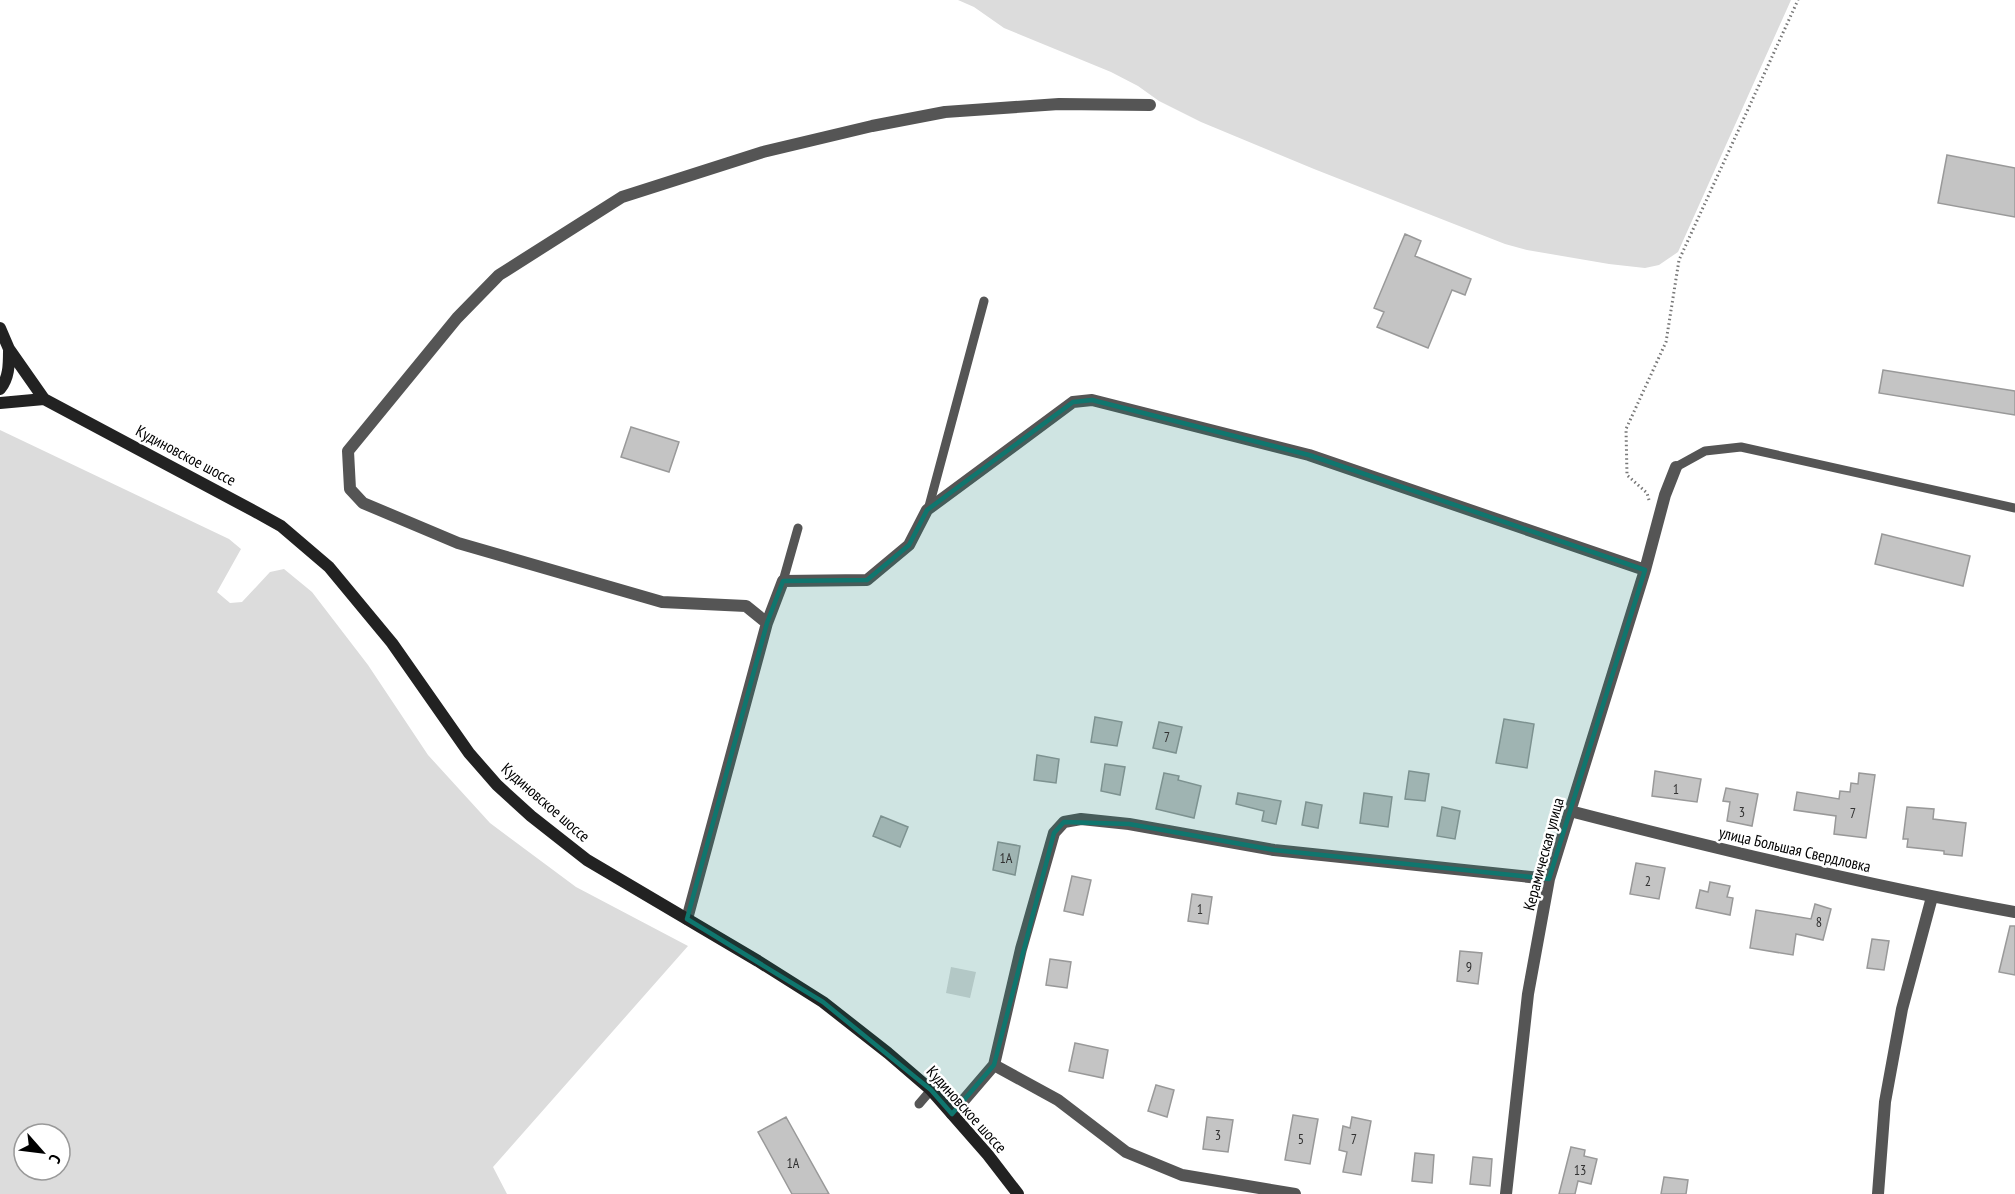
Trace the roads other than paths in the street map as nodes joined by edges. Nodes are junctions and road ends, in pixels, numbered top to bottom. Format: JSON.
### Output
{"nodes":[{"id":1,"x":1150,"y":105,"type":"dead end"},
{"id":2,"x":984,"y":300,"type":"dead end"},
{"id":3,"x":0,"y":328,"type":"edge"},
{"id":4,"x":9,"y":349,"type":"junction"},
{"id":5,"x":0,"y":389,"type":"edge"},
{"id":6,"x":44,"y":399,"type":"junction"},
{"id":7,"x":0,"y":403,"type":"edge"},
{"id":8,"x":1676,"y":467,"type":"joint"},
{"id":9,"x":2015,"y":508,"type":"edge"},
{"id":10,"x":927,"y":510,"type":"junction"},
{"id":11,"x":798,"y":528,"type":"dead end"},
{"id":12,"x":1645,"y":570,"type":"junction"},
{"id":13,"x":783,"y":581,"type":"junction"},
{"id":14,"x":767,"y":623,"type":"junction"},
{"id":15,"x":1570,"y":811,"type":"junction"},
{"id":16,"x":1549,"y":879,"type":"junction"},
{"id":17,"x":1932,"y":897,"type":"junction"},
{"id":18,"x":2015,"y":912,"type":"edge"},
{"id":19,"x":687,"y":919,"type":"junction"},
{"id":20,"x":994,"y":1065,"type":"junction"},
{"id":21,"x":931,"y":1090,"type":"junction"},
{"id":22,"x":920,"y":1104,"type":"dead end"},
{"id":23,"x":952,"y":1114,"type":"junction"},
{"id":24,"x":1018,"y":1194,"type":"edge"},
{"id":25,"x":1295,"y":1194,"type":"edge"},
{"id":26,"x":1506,"y":1194,"type":"edge"},
{"id":27,"x":1878,"y":1194,"type":"edge"}],
"edges":[{"from":1,"to":14,"type":"street"},
{"from":2,"to":10,"type":"lane"},
{"from":3,"to":4,"type":"main road","name":"Кудиновское шоссе"},
{"from":4,"to":5,"type":"main road","name":"Кудиновское шоссе"},
{"from":4,"to":6,"type":"main road","name":"Кудиновское шоссе"},
{"from":6,"to":7,"type":"main road"},
{"from":6,"to":19,"type":"main road","name":"Кудиновское шоссе"},
{"from":8,"to":9,"type":"lane"},
{"from":8,"to":12,"type":"street","name":"Керамическая улица"},
{"from":10,"to":12,"type":"street"},
{"from":10,"to":13,"type":"street"},
{"from":11,"to":13,"type":"lane"},
{"from":12,"to":15,"type":"street","name":"Керамическая улица"},
{"from":13,"to":14,"type":"street"},
{"from":14,"to":19,"type":"street"},
{"from":15,"to":16,"type":"street","name":"Керамическая улица"},
{"from":15,"to":17,"type":"street","name":"улица Большая Свердловка"},
{"from":16,"to":20,"type":"street"},
{"from":16,"to":26,"type":"street","name":"Керамическая улица"},
{"from":17,"to":18,"type":"street","name":"улица Большая Свердловка"},
{"from":17,"to":27,"type":"street"},
{"from":19,"to":21,"type":"main road","name":"Кудиновское шоссе"},
{"from":20,"to":23,"type":"street"},
{"from":20,"to":25,"type":"street"},
{"from":21,"to":22,"type":"lane"},
{"from":21,"to":23,"type":"main road","name":"Кудиновское шоссе"},
{"from":23,"to":24,"type":"main road","name":"Кудиновское шоссе"}]}
